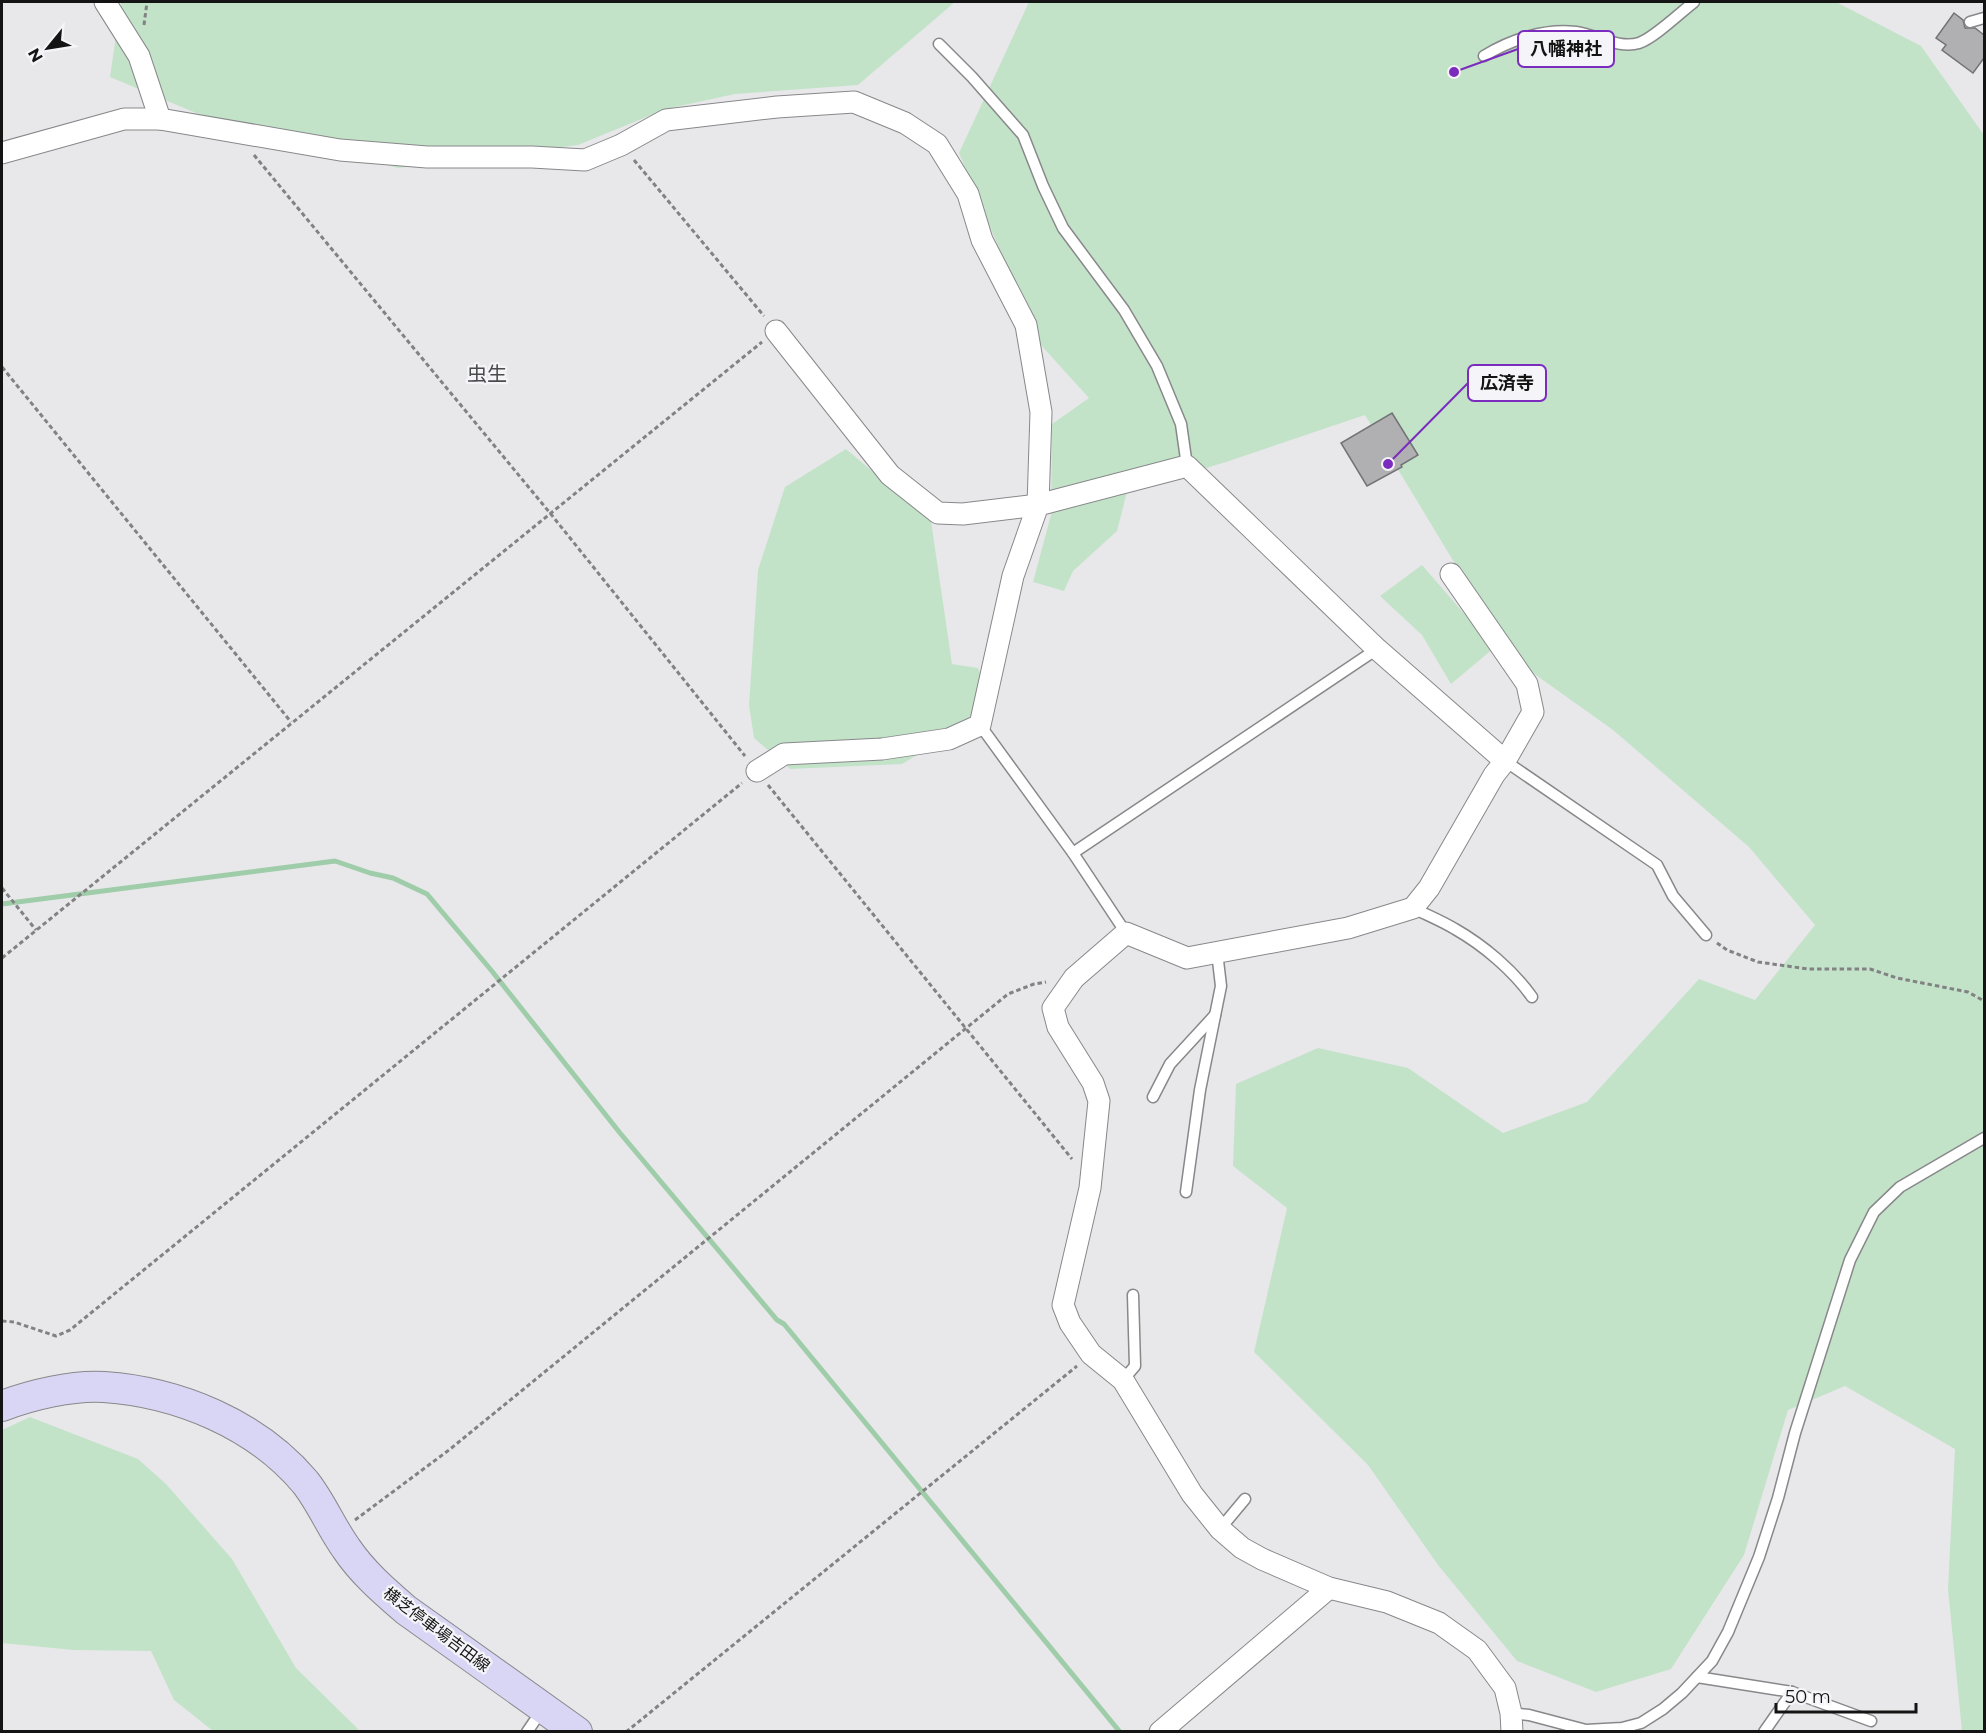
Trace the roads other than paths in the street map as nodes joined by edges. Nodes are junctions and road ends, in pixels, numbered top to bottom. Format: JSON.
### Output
{"nodes":[{"id":1,"x":105,"y":2,"type":"edge"},
{"id":2,"x":1694,"y":2,"type":"edge"},
{"id":3,"x":1984,"y":18,"type":"edge"},
{"id":4,"x":1970,"y":22,"type":"dead end"},
{"id":5,"x":939,"y":44,"type":"dead end"},
{"id":6,"x":1484,"y":56,"type":"dead end"},
{"id":7,"x":160,"y":119,"type":"junction"},
{"id":8,"x":2,"y":153,"type":"edge"},
{"id":9,"x":776,"y":331,"type":"road end"},
{"id":10,"x":1187,"y":466,"type":"junction"},
{"id":11,"x":1038,"y":505,"type":"junction"},
{"id":12,"x":1451,"y":574,"type":"dead end"},
{"id":13,"x":1377,"y":648,"type":"junction"},
{"id":14,"x":980,"y":725,"type":"junction"},
{"id":15,"x":1505,"y":762,"type":"junction"},
{"id":16,"x":757,"y":771,"type":"road end"},
{"id":17,"x":1073,"y":852,"type":"junction"},
{"id":18,"x":1413,"y":908,"type":"junction"},
{"id":19,"x":1126,"y":933,"type":"junction"},
{"id":20,"x":1706,"y":935,"type":"road end"},
{"id":21,"x":1217,"y":952,"type":"junction"},
{"id":22,"x":1532,"y":997,"type":"dead end"},
{"id":23,"x":1215,"y":1015,"type":"junction"},
{"id":24,"x":1153,"y":1097,"type":"dead end"},
{"id":25,"x":1984,"y":1138,"type":"edge"},
{"id":26,"x":1186,"y":1192,"type":"dead end"},
{"id":27,"x":1133,"y":1295,"type":"dead end"},
{"id":28,"x":1123,"y":1380,"type":"junction"},
{"id":29,"x":2,"y":1406,"type":"edge"},
{"id":30,"x":1245,"y":1499,"type":"dead end"},
{"id":31,"x":1220,"y":1529,"type":"junction"},
{"id":32,"x":1329,"y":1588,"type":"junction"},
{"id":33,"x":1697,"y":1677,"type":"junction"},
{"id":34,"x":1792,"y":1692,"type":"junction"},
{"id":35,"x":535,"y":1720,"type":"edge"},
{"id":36,"x":1871,"y":1721,"type":"dead end"},
{"id":37,"x":1511,"y":1722,"type":"edge"},
{"id":38,"x":577,"y":1731,"type":"edge"},
{"id":39,"x":1160,"y":1731,"type":"edge"},
{"id":40,"x":1764,"y":1731,"type":"edge"}],
"edges":[{"from":1,"to":7,"type":"street"},
{"from":2,"to":6,"type":"lane"},
{"from":3,"to":4,"type":"lane"},
{"from":5,"to":10,"type":"lane"},
{"from":7,"to":8,"type":"street"},
{"from":7,"to":11,"type":"street"},
{"from":9,"to":11,"type":"street"},
{"from":10,"to":11,"type":"street"},
{"from":10,"to":13,"type":"street"},
{"from":11,"to":14,"type":"street"},
{"from":12,"to":15,"type":"street"},
{"from":13,"to":15,"type":"street"},
{"from":13,"to":17,"type":"lane"},
{"from":14,"to":16,"type":"street"},
{"from":14,"to":17,"type":"lane"},
{"from":15,"to":18,"type":"street"},
{"from":15,"to":20,"type":"lane"},
{"from":17,"to":19,"type":"lane"},
{"from":18,"to":21,"type":"street"},
{"from":18,"to":22,"type":"lane"},
{"from":19,"to":21,"type":"street"},
{"from":19,"to":28,"type":"street"},
{"from":21,"to":23,"type":"lane"},
{"from":23,"to":24,"type":"lane"},
{"from":23,"to":26,"type":"lane"},
{"from":25,"to":33,"type":"lane"},
{"from":27,"to":28,"type":"lane"},
{"from":28,"to":31,"type":"street"},
{"from":29,"to":35,"type":"main road","name":"横芝停車場吉田線"},
{"from":30,"to":31,"type":"lane"},
{"from":31,"to":32,"type":"street"},
{"from":32,"to":37,"type":"street"},
{"from":32,"to":39,"type":"street"},
{"from":33,"to":34,"type":"lane"},
{"from":33,"to":37,"type":"lane"},
{"from":34,"to":36,"type":"lane"},
{"from":34,"to":40,"type":"lane"},
{"from":35,"to":38,"type":"main road","name":"横芝停車場吉田線"}]}
